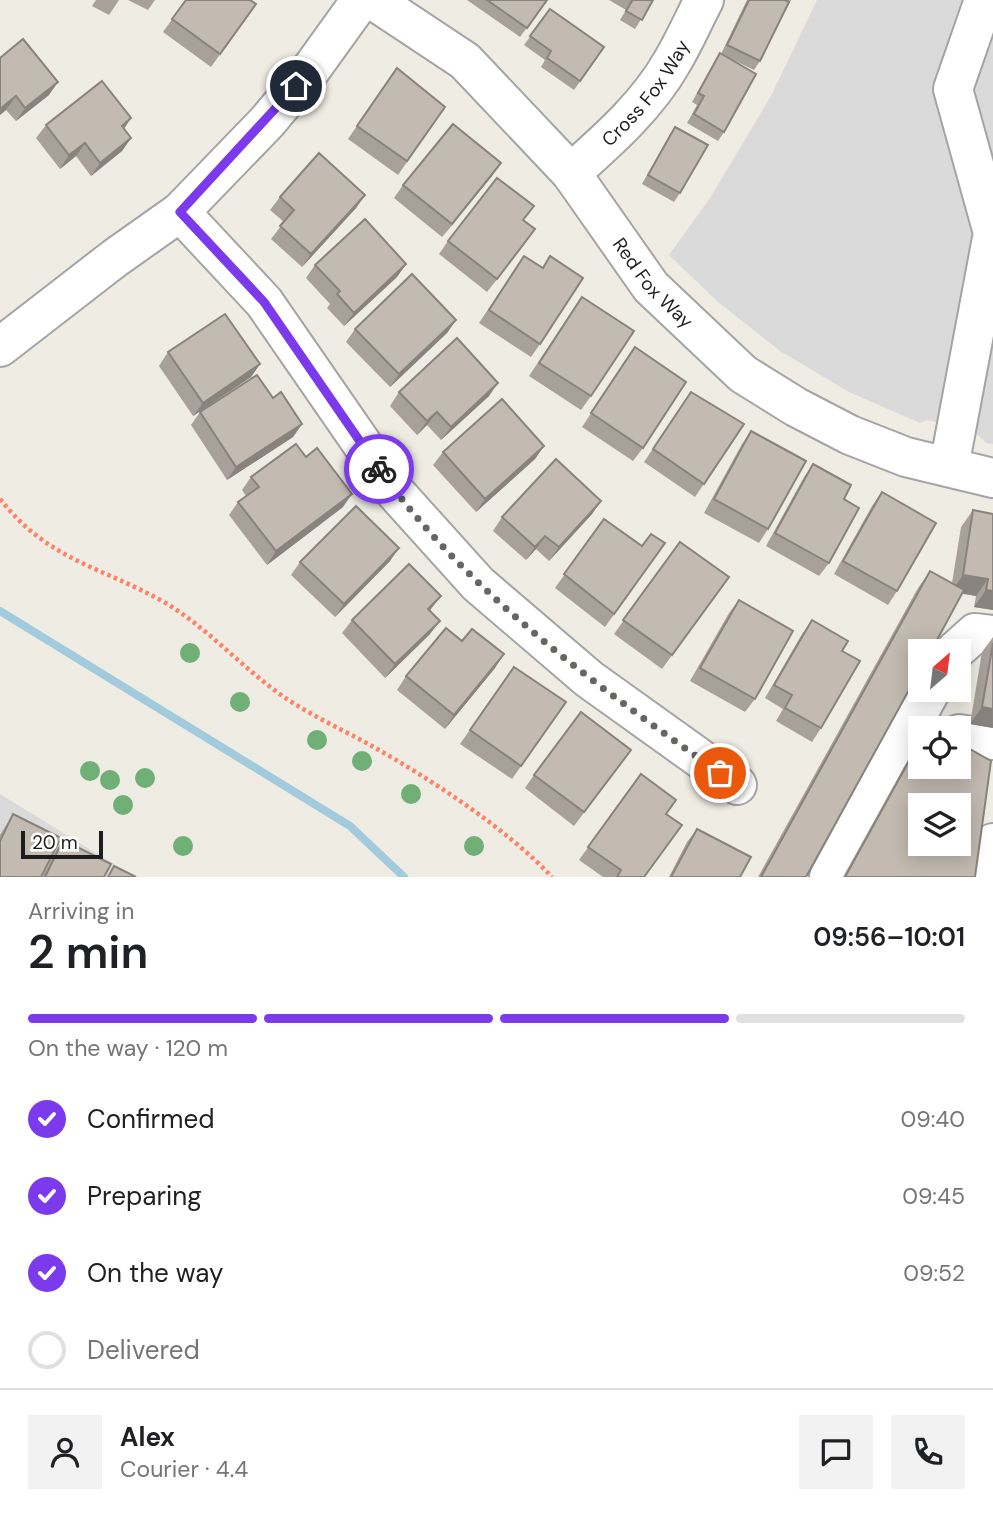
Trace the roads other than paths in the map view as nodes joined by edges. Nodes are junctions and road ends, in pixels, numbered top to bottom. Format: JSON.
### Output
{"nodes":[{"id":1,"x":361,"y":0,"type":"edge"},
{"id":2,"x":373,"y":0,"type":"edge"},
{"id":3,"x":704,"y":0,"type":"edge"},
{"id":4,"x":984,"y":0,"type":"edge"},
{"id":5,"x":571,"y":173,"type":"junction"},
{"id":6,"x":988,"y":195,"type":"edge"},
{"id":7,"x":180,"y":212,"type":"junction"},
{"id":8,"x":986,"y":305,"type":"edge"},
{"id":9,"x":0,"y":347,"type":"edge"},
{"id":10,"x":949,"y":467,"type":"junction"},
{"id":11,"x":993,"y":478,"type":"edge"},
{"id":12,"x":993,"y":635,"type":"edge"},
{"id":13,"x":968,"y":639,"type":"edge"},
{"id":14,"x":971,"y":736,"type":"edge"},
{"id":15,"x":993,"y":740,"type":"edge"},
{"id":16,"x":908,"y":746,"type":"edge"},
{"id":17,"x":737,"y":785,"type":"dead end"},
{"id":18,"x":993,"y":843,"type":"edge"},
{"id":19,"x":829,"y":877,"type":"edge"},
{"id":20,"x":988,"y":877,"type":"edge"}],
"edges":[{"from":1,"to":7,"type":"street"},
{"from":2,"to":5,"type":"street","name":"Red Fox Way"},
{"from":3,"to":5,"type":"street","name":"Cross Fox Way"},
{"from":4,"to":6,"type":"street"},
{"from":5,"to":10,"type":"street","name":"Red Fox Way"},
{"from":6,"to":8,"type":"street"},
{"from":7,"to":9,"type":"street"},
{"from":7,"to":17,"type":"street"},
{"from":8,"to":10,"type":"street"},
{"from":10,"to":11,"type":"street","name":"Red Fox Way"},
{"from":12,"to":13,"type":"street"},
{"from":14,"to":15,"type":"street"},
{"from":16,"to":19,"type":"street"},
{"from":18,"to":20,"type":"street"}]}
